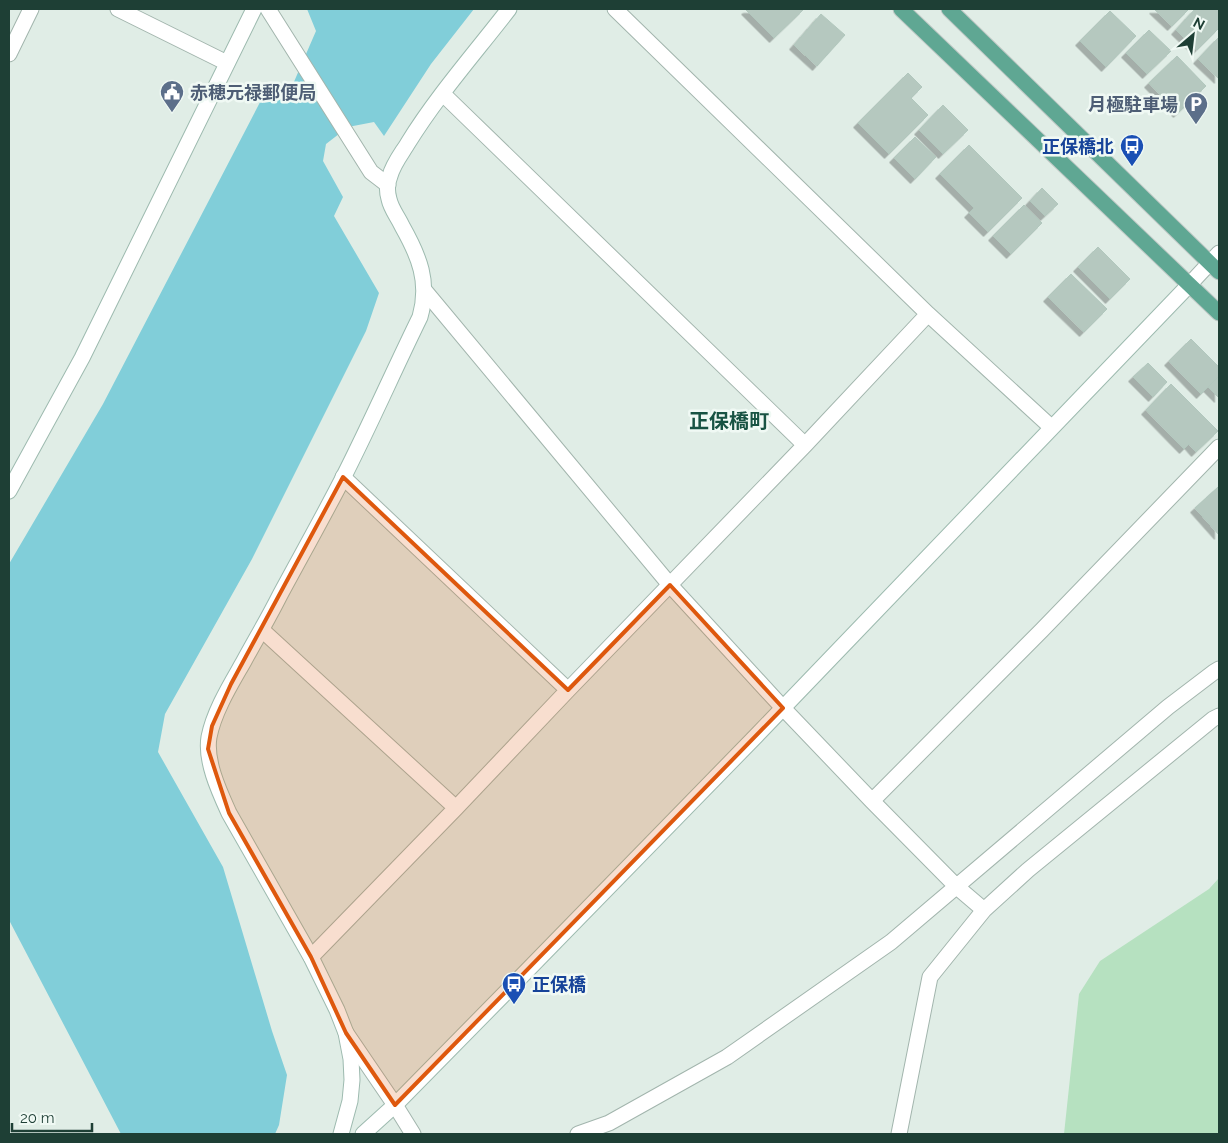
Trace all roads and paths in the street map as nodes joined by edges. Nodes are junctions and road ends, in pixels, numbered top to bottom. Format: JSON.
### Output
{"nodes":[{"id":1,"x":31,"y":9,"type":"edge"},
{"id":2,"x":118,"y":9,"type":"edge"},
{"id":3,"x":254,"y":9,"type":"edge"},
{"id":4,"x":268,"y":9,"type":"edge"},
{"id":5,"x":509,"y":9,"type":"edge"},
{"id":6,"x":615,"y":9,"type":"edge"},
{"id":7,"x":901,"y":9,"type":"edge"},
{"id":8,"x":949,"y":9,"type":"edge"},
{"id":9,"x":9,"y":54,"type":"edge"},
{"id":10,"x":227,"y":63,"type":"junction"},
{"id":11,"x":443,"y":94,"type":"junction"},
{"id":12,"x":388,"y":185,"type":"junction"},
{"id":13,"x":1216,"y":263,"type":"edge"},
{"id":14,"x":1190,"y":284,"type":"junction"},
{"id":15,"x":425,"y":292,"type":"junction"},
{"id":16,"x":1219,"y":312,"type":"edge"},
{"id":17,"x":928,"y":314,"type":"junction"},
{"id":18,"x":1051,"y":428,"type":"junction"},
{"id":19,"x":805,"y":445,"type":"junction"},
{"id":20,"x":1219,"y":447,"type":"edge"},
{"id":21,"x":343,"y":477,"type":"junction"},
{"id":22,"x":9,"y":491,"type":"edge"},
{"id":23,"x":670,"y":585,"type":"junction"},
{"id":24,"x":262,"y":630,"type":"junction"},
{"id":25,"x":1219,"y":669,"type":"edge"},
{"id":26,"x":568,"y":690,"type":"junction"},
{"id":27,"x":782,"y":708,"type":"junction"},
{"id":28,"x":1219,"y":716,"type":"edge"},
{"id":29,"x":872,"y":802,"type":"junction"},
{"id":30,"x":456,"y":808,"type":"junction"},
{"id":31,"x":957,"y":887,"type":"junction"},
{"id":32,"x":984,"y":910,"type":"junction"},
{"id":33,"x":311,"y":957,"type":"junction"},
{"id":34,"x":346,"y":1033,"type":"junction"},
{"id":35,"x":395,"y":1105,"type":"junction"},
{"id":36,"x":340,"y":1134,"type":"edge"},
{"id":37,"x":362,"y":1134,"type":"edge"},
{"id":38,"x":413,"y":1134,"type":"edge"},
{"id":39,"x":578,"y":1134,"type":"edge"},
{"id":40,"x":899,"y":1134,"type":"edge"}],
"edges":[{"from":1,"to":9,"type":"street"},
{"from":2,"to":10,"type":"street"},
{"from":3,"to":10,"type":"street"},
{"from":4,"to":12,"type":"street"},
{"from":5,"to":11,"type":"street"},
{"from":6,"to":17,"type":"street"},
{"from":7,"to":14,"type":"main road"},
{"from":8,"to":13,"type":"main road"},
{"from":10,"to":22,"type":"street"},
{"from":11,"to":12,"type":"street"},
{"from":11,"to":19,"type":"street"},
{"from":12,"to":15,"type":"street"},
{"from":13,"to":14,"type":"street"},
{"from":14,"to":16,"type":"main road"},
{"from":14,"to":18,"type":"street"},
{"from":15,"to":21,"type":"street"},
{"from":15,"to":23,"type":"street"},
{"from":17,"to":18,"type":"street"},
{"from":17,"to":19,"type":"street"},
{"from":18,"to":27,"type":"street"},
{"from":19,"to":23,"type":"street"},
{"from":20,"to":29,"type":"street"},
{"from":21,"to":24,"type":"street"},
{"from":21,"to":26,"type":"street"},
{"from":23,"to":26,"type":"street"},
{"from":23,"to":27,"type":"street"},
{"from":24,"to":30,"type":"street"},
{"from":24,"to":33,"type":"street"},
{"from":25,"to":31,"type":"street"},
{"from":26,"to":30,"type":"street"},
{"from":27,"to":29,"type":"street"},
{"from":27,"to":35,"type":"street"},
{"from":28,"to":32,"type":"street"},
{"from":29,"to":31,"type":"street"},
{"from":30,"to":33,"type":"street"},
{"from":31,"to":32,"type":"street"},
{"from":31,"to":39,"type":"street"},
{"from":32,"to":40,"type":"street"},
{"from":33,"to":34,"type":"street"},
{"from":34,"to":35,"type":"street"},
{"from":34,"to":36,"type":"street"},
{"from":35,"to":37,"type":"street"},
{"from":35,"to":38,"type":"street"}]}
